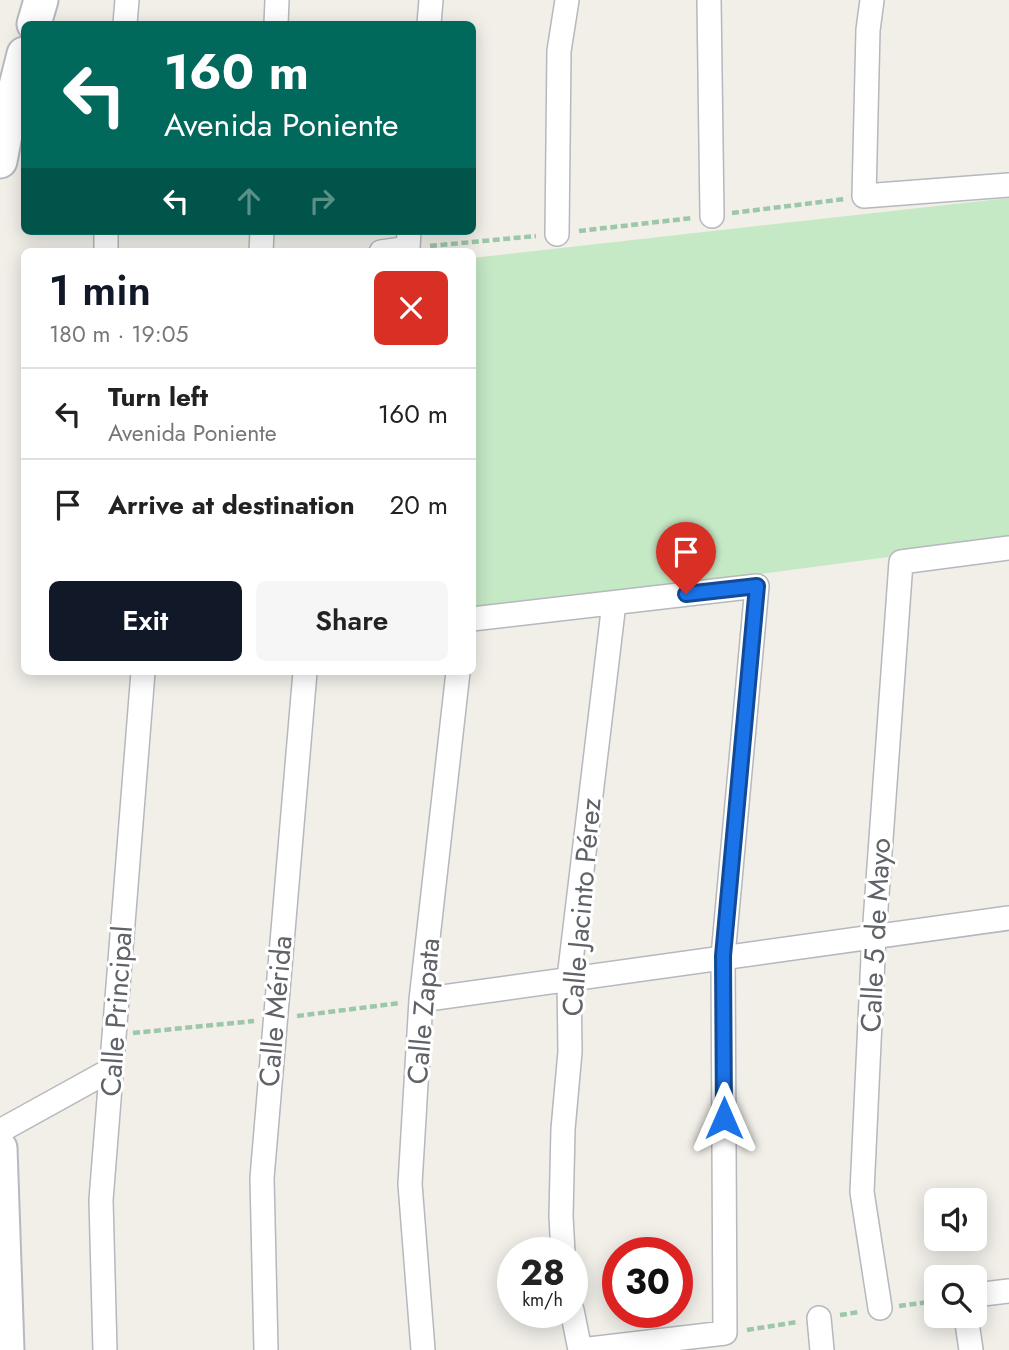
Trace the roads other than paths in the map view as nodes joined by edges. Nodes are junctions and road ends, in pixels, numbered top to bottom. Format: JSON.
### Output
{"nodes":[{"id":1,"x":41,"y":0,"type":"edge"},
{"id":2,"x":127,"y":0,"type":"edge"},
{"id":3,"x":277,"y":0,"type":"edge"},
{"id":4,"x":431,"y":0,"type":"edge"},
{"id":5,"x":567,"y":0,"type":"edge"},
{"id":6,"x":709,"y":0,"type":"edge"},
{"id":7,"x":872,"y":0,"type":"edge"},
{"id":8,"x":35,"y":21,"type":"edge"},
{"id":9,"x":125,"y":21,"type":"edge"},
{"id":10,"x":276,"y":21,"type":"edge"},
{"id":11,"x":429,"y":21,"type":"edge"},
{"id":12,"x":21,"y":66,"type":"edge"},
{"id":13,"x":0,"y":161,"type":"edge"},
{"id":14,"x":1009,"y":185,"type":"edge"},
{"id":15,"x":712,"y":216,"type":"road end"},
{"id":16,"x":557,"y":234,"type":"dead end"},
{"id":17,"x":409,"y":240,"type":"edge"},
{"id":18,"x":390,"y":248,"type":"edge"},
{"id":19,"x":1009,"y":548,"type":"edge"},
{"id":20,"x":614,"y":603,"type":"junction"},
{"id":21,"x":476,"y":619,"type":"edge"},
{"id":22,"x":143,"y":675,"type":"edge"},
{"id":23,"x":304,"y":675,"type":"edge"},
{"id":24,"x":458,"y":675,"type":"edge"},
{"id":25,"x":1009,"y":918,"type":"edge"},
{"id":26,"x":874,"y":936,"type":"junction"},
{"id":27,"x":723,"y":956,"type":"junction"},
{"id":28,"x":569,"y":978,"type":"junction"},
{"id":29,"x":421,"y":1000,"type":"junction"},
{"id":30,"x":111,"y":1069,"type":"junction"},
{"id":31,"x":0,"y":1131,"type":"edge"},
{"id":32,"x":0,"y":1148,"type":"edge"},
{"id":33,"x":562,"y":1237,"type":"edge"},
{"id":34,"x":1009,"y":1291,"type":"edge"},
{"id":35,"x":987,"y":1294,"type":"edge"},
{"id":36,"x":880,"y":1308,"type":"dead end"},
{"id":37,"x":819,"y":1318,"type":"dead end"},
{"id":38,"x":576,"y":1328,"type":"edge"},
{"id":39,"x":968,"y":1328,"type":"edge"},
{"id":40,"x":663,"y":1346,"type":"edge"},
{"id":41,"x":7,"y":1350,"type":"edge"},
{"id":42,"x":105,"y":1350,"type":"edge"},
{"id":43,"x":266,"y":1350,"type":"edge"},
{"id":44,"x":423,"y":1350,"type":"edge"},
{"id":45,"x":581,"y":1350,"type":"edge"},
{"id":46,"x":822,"y":1350,"type":"edge"},
{"id":47,"x":971,"y":1350,"type":"edge"}],
"edges":[{"from":1,"to":8,"type":"main road"},
{"from":2,"to":9,"type":"street"},
{"from":3,"to":10,"type":"street"},
{"from":4,"to":11,"type":"street"},
{"from":5,"to":16,"type":"street"},
{"from":6,"to":15,"type":"street"},
{"from":7,"to":14,"type":"street"},
{"from":12,"to":13,"type":"main road"},
{"from":17,"to":18,"type":"street"},
{"from":19,"to":26,"type":"street","name":"Calle 5 de Mayo"},
{"from":20,"to":21,"type":"street"},
{"from":20,"to":27,"type":"street"},
{"from":20,"to":28,"type":"street","name":"Calle Jacinto Pérez"},
{"from":22,"to":30,"type":"street","name":"Calle Principal"},
{"from":23,"to":43,"type":"street","name":"Calle Mérida"},
{"from":24,"to":29,"type":"street","name":"Calle Zapata"},
{"from":25,"to":26,"type":"street"},
{"from":26,"to":27,"type":"street"},
{"from":26,"to":36,"type":"street","name":"Calle 5 de Mayo"},
{"from":27,"to":28,"type":"street"},
{"from":27,"to":40,"type":"street"},
{"from":28,"to":29,"type":"street"},
{"from":28,"to":33,"type":"street","name":"Calle Jacinto Pérez"},
{"from":29,"to":44,"type":"street","name":"Calle Zapata"},
{"from":30,"to":31,"type":"street"},
{"from":30,"to":42,"type":"street","name":"Calle Principal"},
{"from":32,"to":41,"type":"main road"},
{"from":34,"to":35,"type":"street"},
{"from":37,"to":46,"type":"street"},
{"from":38,"to":45,"type":"street"},
{"from":39,"to":47,"type":"street"},
{"from":40,"to":45,"type":"street"}]}
